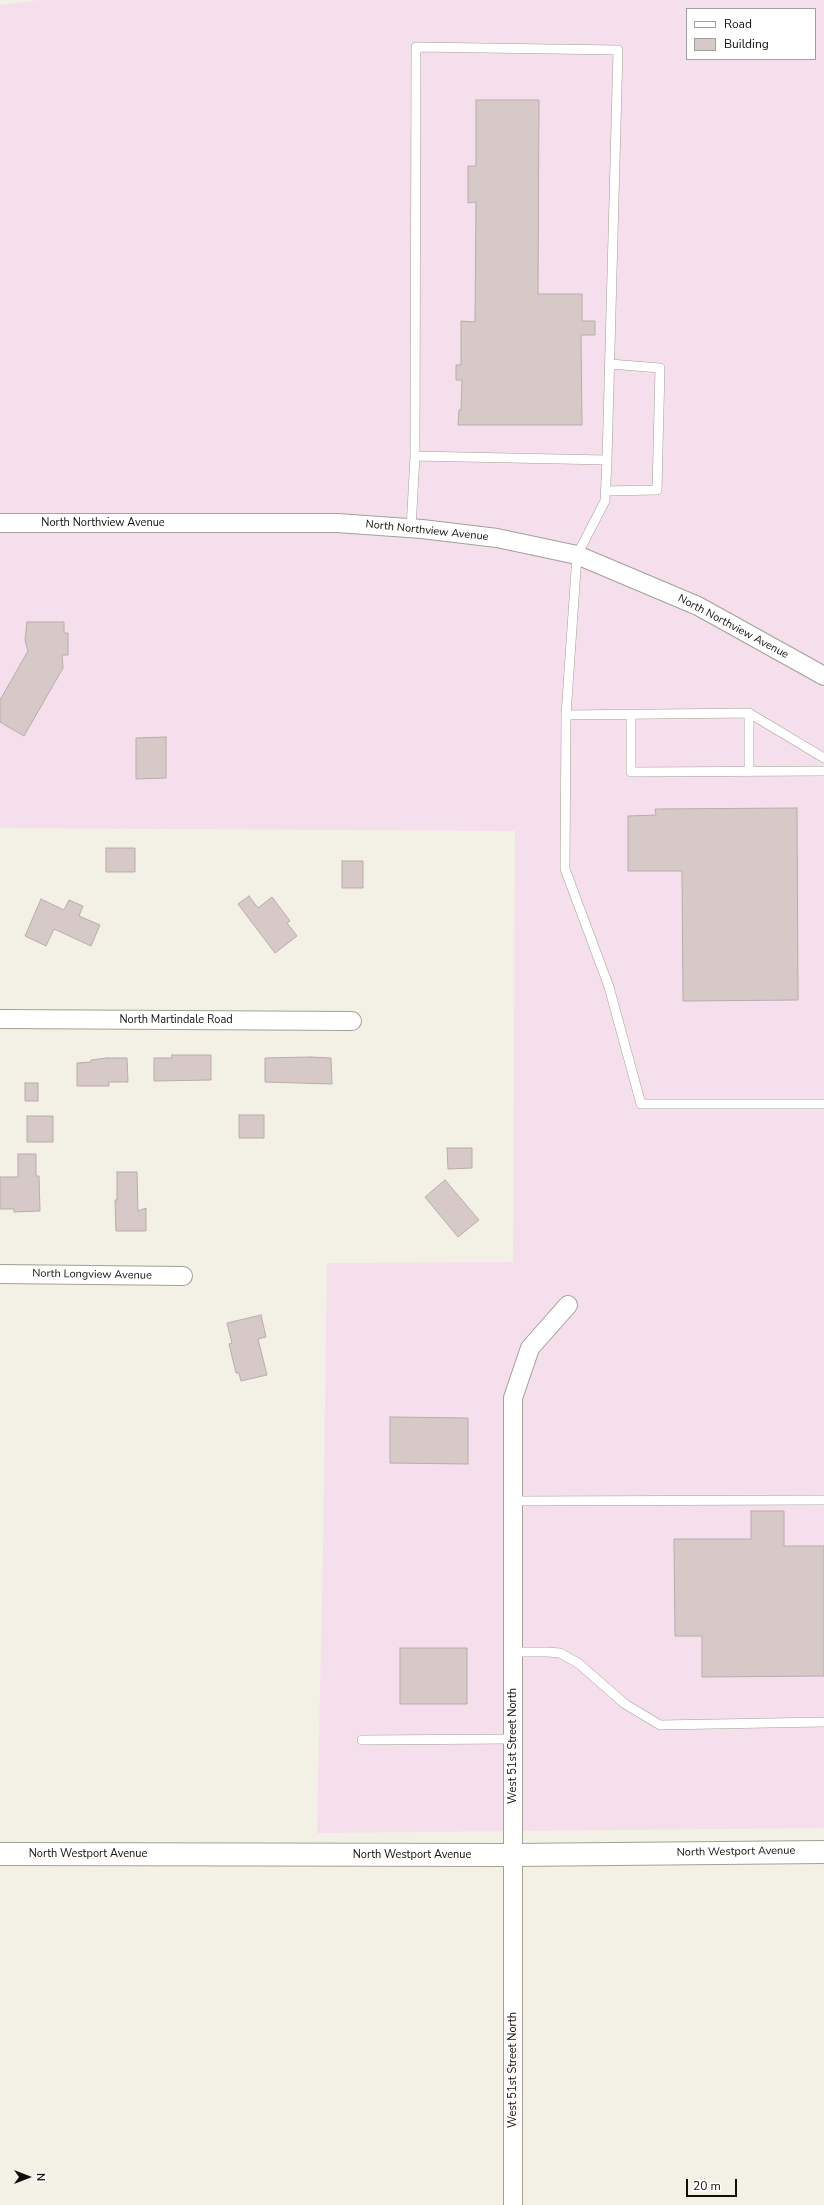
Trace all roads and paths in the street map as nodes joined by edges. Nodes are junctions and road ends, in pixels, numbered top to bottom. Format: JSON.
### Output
{"nodes":[{"id":1,"x":610,"y":364,"type":"junction"},
{"id":2,"x":415,"y":456,"type":"junction"},
{"id":3,"x":607,"y":460,"type":"junction"},
{"id":4,"x":605,"y":491,"type":"junction"},
{"id":5,"x":0,"y":523,"type":"edge"},
{"id":6,"x":411,"y":529,"type":"junction"},
{"id":7,"x":577,"y":555,"type":"junction"},
{"id":8,"x":824,"y":676,"type":"edge"},
{"id":9,"x":749,"y":713,"type":"junction"},
{"id":10,"x":566,"y":715,"type":"junction"},
{"id":11,"x":631,"y":715,"type":"junction"},
{"id":12,"x":824,"y":758,"type":"edge"},
{"id":13,"x":749,"y":771,"type":"junction"},
{"id":14,"x":824,"y":771,"type":"edge"},
{"id":15,"x":0,"y":1019,"type":"edge"},
{"id":16,"x":352,"y":1020,"type":"dead end"},
{"id":17,"x":824,"y":1104,"type":"edge"},
{"id":18,"x":0,"y":1274,"type":"edge"},
{"id":19,"x":183,"y":1276,"type":"dead end"},
{"id":20,"x":568,"y":1305,"type":"dead end"},
{"id":21,"x":824,"y":1500,"type":"edge"},
{"id":22,"x":513,"y":1501,"type":"junction"},
{"id":23,"x":513,"y":1652,"type":"junction"},
{"id":24,"x":824,"y":1722,"type":"edge"},
{"id":25,"x":513,"y":1739,"type":"junction"},
{"id":26,"x":362,"y":1740,"type":"dead end"},
{"id":27,"x":824,"y":1852,"type":"edge"},
{"id":28,"x":0,"y":1854,"type":"edge"},
{"id":29,"x":512,"y":1855,"type":"junction"},
{"id":30,"x":513,"y":2205,"type":"edge"}],
"edges":[{"from":1,"to":2,"type":"lane"},
{"from":1,"to":3,"type":"lane"},
{"from":1,"to":4,"type":"lane"},
{"from":2,"to":3,"type":"lane"},
{"from":2,"to":6,"type":"lane"},
{"from":3,"to":4,"type":"lane"},
{"from":4,"to":7,"type":"lane"},
{"from":5,"to":6,"type":"street","name":"North Northview Avenue"},
{"from":6,"to":7,"type":"street","name":"North Northview Avenue"},
{"from":7,"to":8,"type":"street","name":"North Northview Avenue"},
{"from":7,"to":10,"type":"lane"},
{"from":9,"to":11,"type":"lane"},
{"from":9,"to":12,"type":"lane"},
{"from":9,"to":13,"type":"lane"},
{"from":10,"to":11,"type":"lane"},
{"from":10,"to":17,"type":"lane"},
{"from":11,"to":13,"type":"lane"},
{"from":13,"to":14,"type":"lane"},
{"from":15,"to":16,"type":"street","name":"North Martindale Road"},
{"from":18,"to":19,"type":"street","name":"North Longview Avenue"},
{"from":20,"to":22,"type":"street","name":"West 51st Street North"},
{"from":21,"to":22,"type":"lane"},
{"from":22,"to":23,"type":"street","name":"West 51st Street North"},
{"from":23,"to":24,"type":"lane"},
{"from":23,"to":25,"type":"street","name":"West 51st Street North"},
{"from":25,"to":26,"type":"lane"},
{"from":25,"to":29,"type":"street","name":"West 51st Street North"},
{"from":27,"to":29,"type":"main road","name":"North Westport Avenue"},
{"from":28,"to":29,"type":"main road","name":"North Westport Avenue"},
{"from":29,"to":30,"type":"street","name":"West 51st Street North"}]}
